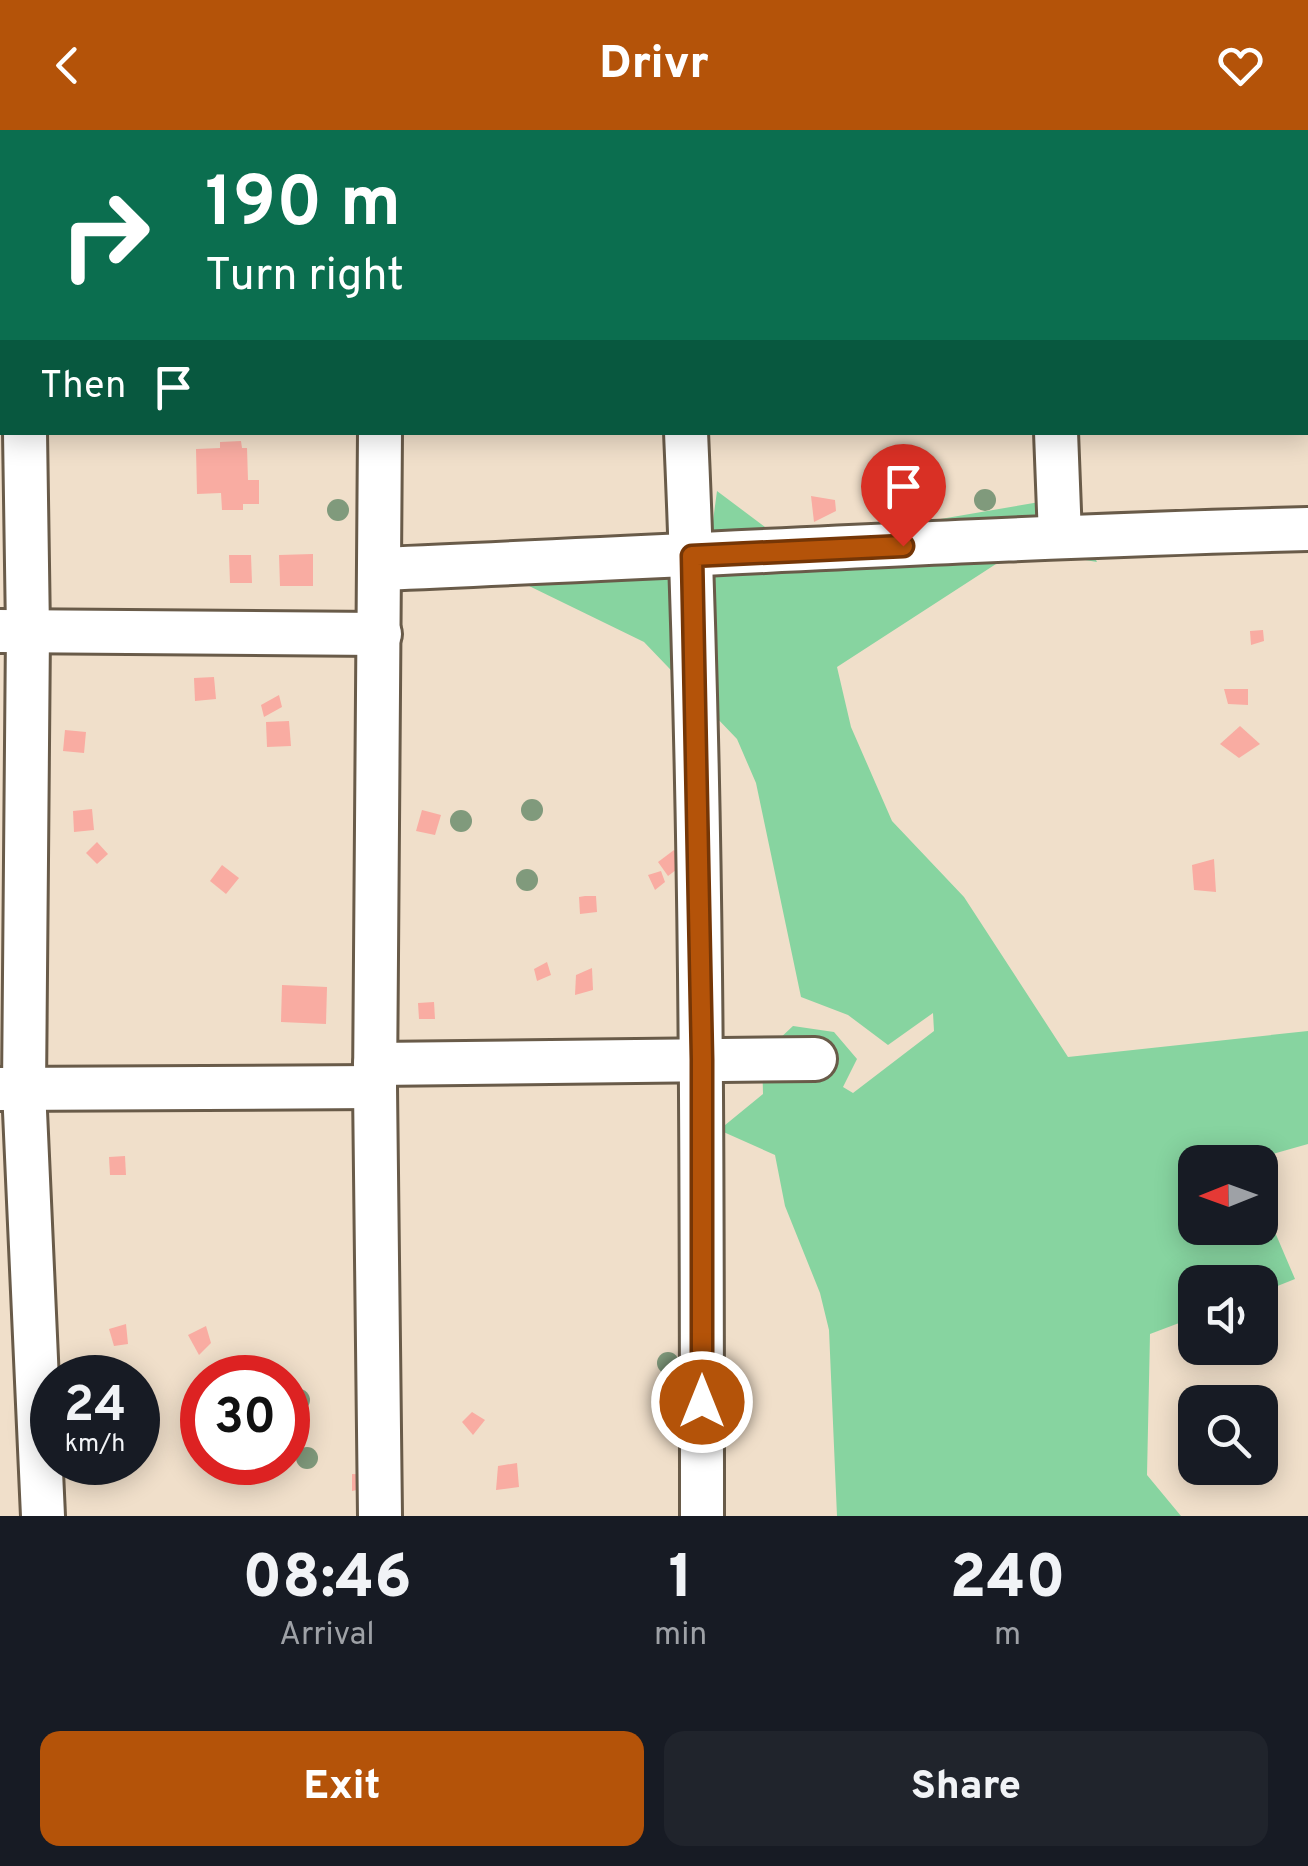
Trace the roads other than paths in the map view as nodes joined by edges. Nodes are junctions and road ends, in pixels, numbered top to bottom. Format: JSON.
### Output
{"nodes":[{"id":1,"x":24,"y":435,"type":"edge"},
{"id":2,"x":380,"y":435,"type":"edge"},
{"id":3,"x":686,"y":435,"type":"edge"},
{"id":4,"x":1056,"y":435,"type":"edge"},
{"id":5,"x":1308,"y":528,"type":"edge"},
{"id":6,"x":1060,"y":537,"type":"junction"},
{"id":7,"x":692,"y":556,"type":"junction"},
{"id":8,"x":380,"y":569,"type":"junction"},
{"id":9,"x":14,"y":631,"type":"edge"},
{"id":10,"x":380,"y":634,"type":"junction"},
{"id":11,"x":815,"y":1059,"type":"dead end"},
{"id":12,"x":702,"y":1060,"type":"junction"},
{"id":13,"x":375,"y":1076,"type":"junction"},
{"id":14,"x":12,"y":1089,"type":"edge"},
{"id":15,"x":43,"y":1516,"type":"edge"},
{"id":16,"x":380,"y":1516,"type":"edge"},
{"id":17,"x":702,"y":1516,"type":"edge"}],
"edges":[{"from":1,"to":9,"type":"street"},
{"from":2,"to":8,"type":"street"},
{"from":3,"to":7,"type":"street"},
{"from":4,"to":6,"type":"street"},
{"from":5,"to":6,"type":"street"},
{"from":6,"to":7,"type":"street"},
{"from":7,"to":8,"type":"street"},
{"from":7,"to":12,"type":"street"},
{"from":8,"to":10,"type":"street"},
{"from":9,"to":10,"type":"street"},
{"from":9,"to":14,"type":"street"},
{"from":10,"to":13,"type":"street"},
{"from":11,"to":12,"type":"street"},
{"from":12,"to":13,"type":"street"},
{"from":12,"to":17,"type":"street"},
{"from":13,"to":14,"type":"street"},
{"from":13,"to":16,"type":"street"},
{"from":14,"to":15,"type":"street"}]}
